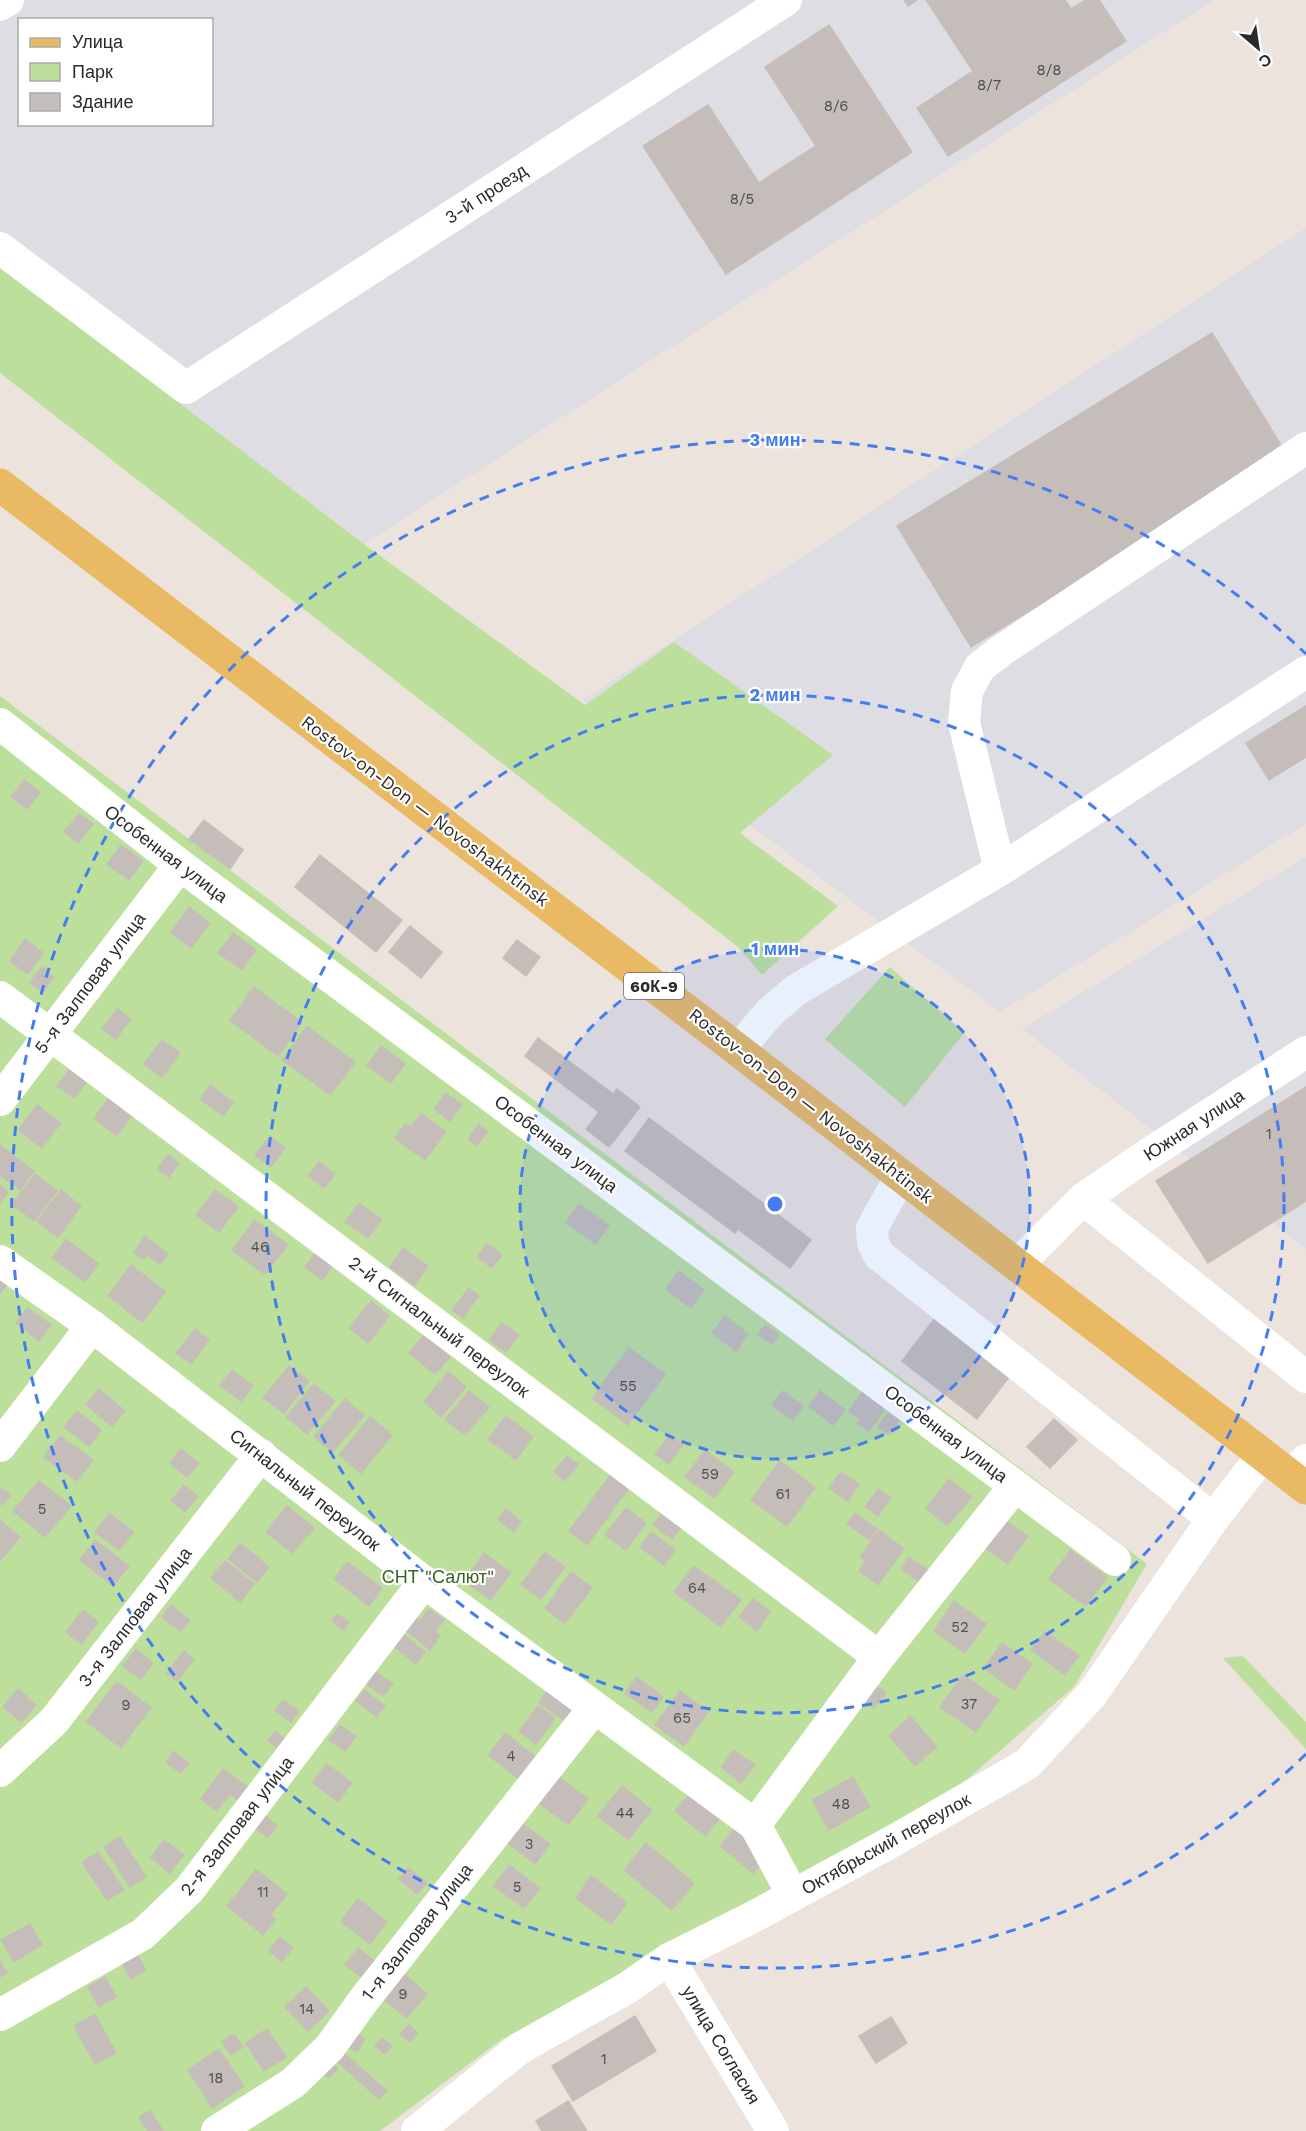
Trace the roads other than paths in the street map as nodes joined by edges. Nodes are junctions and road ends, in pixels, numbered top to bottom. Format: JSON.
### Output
{"nodes":[{"id":1,"x":8,"y":0,"type":"edge"},
{"id":2,"x":786,"y":0,"type":"edge"},
{"id":3,"x":0,"y":5,"type":"edge"},
{"id":4,"x":0,"y":249,"type":"edge"},
{"id":5,"x":1306,"y":448,"type":"edge"},
{"id":6,"x":0,"y":485,"type":"edge"},
{"id":7,"x":1306,"y":672,"type":"edge"},
{"id":8,"x":0,"y":724,"type":"edge"},
{"id":9,"x":180,"y":865,"type":"junction"},
{"id":10,"x":1000,"y":870,"type":"junction"},
{"id":11,"x":0,"y":997,"type":"edge"},
{"id":12,"x":50,"y":1036,"type":"junction"},
{"id":13,"x":738,"y":1050,"type":"junction"},
{"id":14,"x":1306,"y":1052,"type":"edge"},
{"id":15,"x":0,"y":1100,"type":"edge"},
{"id":16,"x":901,"y":1176,"type":"junction"},
{"id":17,"x":1083,"y":1199,"type":"junction"},
{"id":18,"x":0,"y":1261,"type":"edge"},
{"id":19,"x":1017,"y":1265,"type":"junction"},
{"id":20,"x":92,"y":1326,"type":"junction"},
{"id":21,"x":1306,"y":1377,"type":"edge"},
{"id":22,"x":0,"y":1446,"type":"edge"},
{"id":23,"x":261,"y":1455,"type":"junction"},
{"id":24,"x":1262,"y":1456,"type":"junction"},
{"id":25,"x":1301,"y":1475,"type":"edge"},
{"id":26,"x":1015,"y":1486,"type":"junction"},
{"id":27,"x":1213,"y":1519,"type":"junction"},
{"id":28,"x":1115,"y":1560,"type":"dead end"},
{"id":29,"x":424,"y":1582,"type":"junction"},
{"id":30,"x":879,"y":1657,"type":"junction"},
{"id":31,"x":594,"y":1708,"type":"junction"},
{"id":32,"x":0,"y":1772,"type":"edge"},
{"id":33,"x":755,"y":1825,"type":"junction"},
{"id":34,"x":793,"y":1895,"type":"junction"},
{"id":35,"x":669,"y":1959,"type":"junction"},
{"id":36,"x":0,"y":2015,"type":"edge"},
{"id":37,"x":217,"y":2131,"type":"edge"},
{"id":38,"x":417,"y":2131,"type":"edge"},
{"id":39,"x":773,"y":2131,"type":"edge"}],
"edges":[{"from":1,"to":3,"type":"street"},
{"from":2,"to":4,"type":"street","name":"3-й проезд"},
{"from":5,"to":10,"type":"street"},
{"from":6,"to":13,"type":"main road","name":"Rostov-on-Don — Novoshakhtinsk","number":"60К-9"},
{"from":7,"to":10,"type":"street"},
{"from":8,"to":9,"type":"street","name":"Особенная улица"},
{"from":9,"to":12,"type":"street","name":"5-я Залповая улица"},
{"from":9,"to":26,"type":"street","name":"Особенная улица"},
{"from":10,"to":13,"type":"street"},
{"from":11,"to":12,"type":"street","name":"2-й Сигнальный переулок"},
{"from":12,"to":15,"type":"street","name":"5-я Залповая улица"},
{"from":12,"to":30,"type":"street","name":"2-й Сигнальный переулок"},
{"from":13,"to":16,"type":"main road","name":"Rostov-on-Don — Novoshakhtinsk","number":"60К-9"},
{"from":14,"to":17,"type":"street","name":"Южная улица"},
{"from":16,"to":19,"type":"main road","name":"Rostov-on-Don — Novoshakhtinsk","number":"60К-9"},
{"from":16,"to":27,"type":"street"},
{"from":17,"to":19,"type":"street","name":"Южная улица"},
{"from":17,"to":21,"type":"street"},
{"from":18,"to":20,"type":"street","name":"Сигнальный переулок"},
{"from":19,"to":24,"type":"main road","name":"Rostov-on-Don — Novoshakhtinsk","number":"60К-9"},
{"from":20,"to":22,"type":"street"},
{"from":20,"to":23,"type":"street","name":"Сигнальный переулок"},
{"from":23,"to":29,"type":"street","name":"Сигнальный переулок"},
{"from":23,"to":32,"type":"street","name":"3-я Залповая улица"},
{"from":24,"to":25,"type":"main road","name":"Rostov-on-Don — Novoshakhtinsk","number":"60К-9"},
{"from":24,"to":27,"type":"street","name":"Октябрьский переулок"},
{"from":26,"to":28,"type":"street","name":"Особенная улица"},
{"from":26,"to":30,"type":"street"},
{"from":27,"to":34,"type":"street","name":"Октябрьский переулок"},
{"from":29,"to":31,"type":"street","name":"Сигнальный переулок"},
{"from":29,"to":36,"type":"street","name":"2-я Залповая улица"},
{"from":30,"to":33,"type":"street"},
{"from":31,"to":33,"type":"street","name":"Сигнальный переулок"},
{"from":31,"to":37,"type":"street","name":"1-я Залповая улица"},
{"from":33,"to":34,"type":"street"},
{"from":34,"to":35,"type":"street","name":"Октябрьский переулок"},
{"from":35,"to":38,"type":"street","name":"Октябрьский переулок"},
{"from":35,"to":39,"type":"street","name":"улица Согласия"}]}
